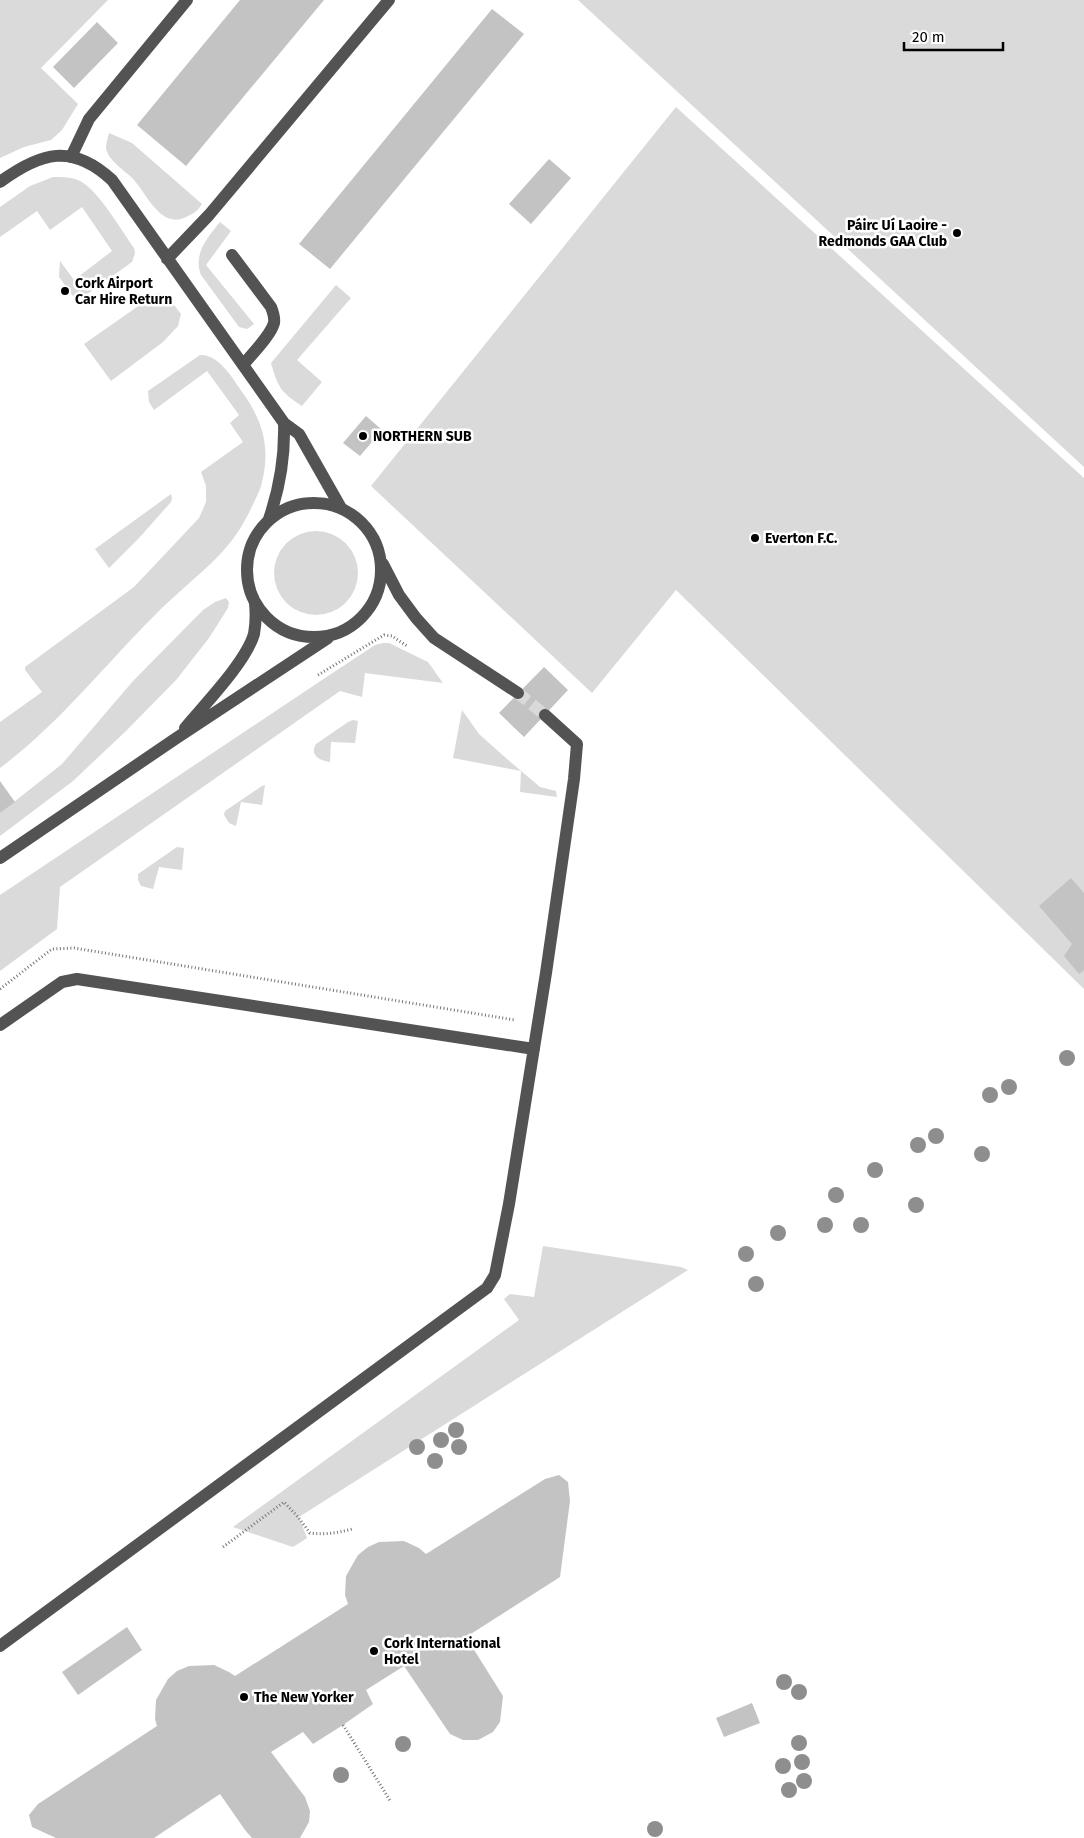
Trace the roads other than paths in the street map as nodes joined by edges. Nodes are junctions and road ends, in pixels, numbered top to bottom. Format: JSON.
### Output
{"nodes":[{"id":1,"x":188,"y":0,"type":"edge"},
{"id":2,"x":389,"y":0,"type":"edge"},
{"id":3,"x":71,"y":157,"type":"junction"},
{"id":4,"x":0,"y":182,"type":"edge"},
{"id":5,"x":232,"y":255,"type":"dead end"},
{"id":6,"x":167,"y":259,"type":"junction"},
{"id":7,"x":243,"y":365,"type":"junction"},
{"id":8,"x":284,"y":423,"type":"junction"},
{"id":9,"x":341,"y":508,"type":"junction"},
{"id":10,"x":269,"y":519,"type":"junction"},
{"id":11,"x":382,"y":562,"type":"junction"},
{"id":12,"x":255,"y":602,"type":"junction"},
{"id":13,"x":329,"y":637,"type":"junction"},
{"id":14,"x":518,"y":693,"type":"tunnel mouth"},
{"id":15,"x":545,"y":715,"type":"tunnel mouth"},
{"id":16,"x":175,"y":739,"type":"junction"},
{"id":17,"x":0,"y":858,"type":"edge"},
{"id":18,"x":0,"y":1026,"type":"edge"},
{"id":19,"x":534,"y":1049,"type":"junction"},
{"id":20,"x":0,"y":1646,"type":"edge"}],
"edges":[{"from":1,"to":3,"type":"street"},
{"from":2,"to":6,"type":"street"},
{"from":3,"to":4,"type":"street"},
{"from":3,"to":6,"type":"street"},
{"from":5,"to":7,"type":"street"},
{"from":6,"to":7,"type":"street"},
{"from":7,"to":8,"type":"street"},
{"from":8,"to":9,"type":"street"},
{"from":8,"to":10,"type":"street"},
{"from":9,"to":10,"type":"street"},
{"from":9,"to":11,"type":"street"},
{"from":10,"to":12,"type":"street"},
{"from":11,"to":13,"type":"street"},
{"from":11,"to":14,"type":"street"},
{"from":12,"to":13,"type":"street"},
{"from":12,"to":16,"type":"street"},
{"from":13,"to":16,"type":"street"},
{"from":15,"to":19,"type":"street"},
{"from":16,"to":17,"type":"street"},
{"from":18,"to":19,"type":"street"},
{"from":19,"to":20,"type":"street"}]}
